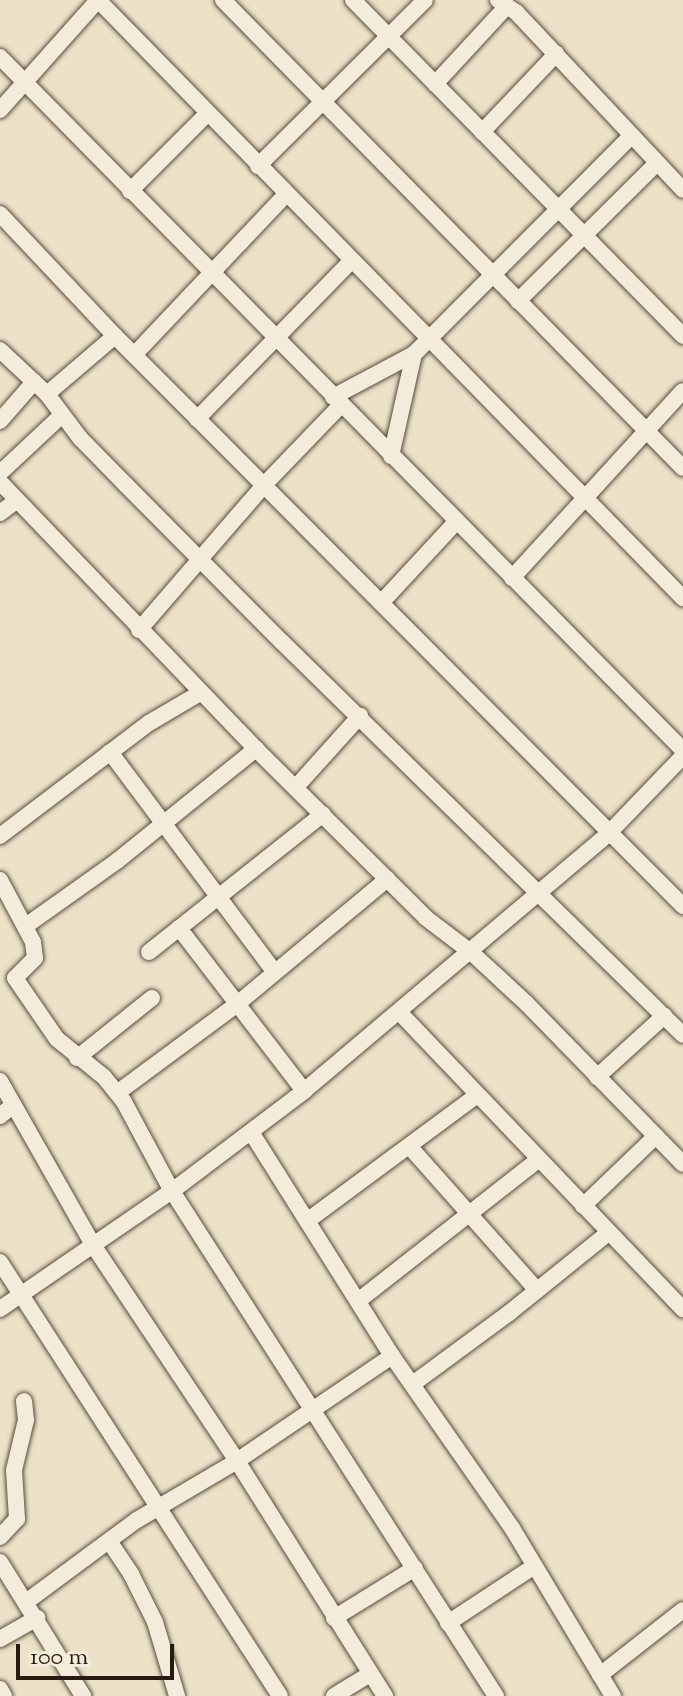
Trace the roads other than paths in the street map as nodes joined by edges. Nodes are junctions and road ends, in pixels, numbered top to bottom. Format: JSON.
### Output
{"nodes":[{"id":1,"x":223,"y":0,"type":"edge"},
{"id":2,"x":353,"y":0,"type":"edge"},
{"id":3,"x":425,"y":0,"type":"edge"},
{"id":4,"x":502,"y":3,"type":"edge"},
{"id":5,"x":390,"y":38,"type":"junction"},
{"id":6,"x":556,"y":54,"type":"junction"},
{"id":7,"x":0,"y":57,"type":"edge"},
{"id":8,"x":435,"y":84,"type":"junction"},
{"id":9,"x":26,"y":85,"type":"junction"},
{"id":10,"x":324,"y":104,"type":"junction"},
{"id":11,"x":0,"y":110,"type":"edge"},
{"id":12,"x":207,"y":114,"type":"junction"},
{"id":13,"x":482,"y":132,"type":"junction"},
{"id":14,"x":630,"y":137,"type":"junction"},
{"id":15,"x":657,"y":163,"type":"junction"},
{"id":16,"x":258,"y":166,"type":"junction"},
{"id":17,"x":683,"y":190,"type":"edge"},
{"id":18,"x":130,"y":191,"type":"junction"},
{"id":19,"x":286,"y":194,"type":"junction"},
{"id":20,"x":557,"y":209,"type":"junction"},
{"id":21,"x":0,"y":214,"type":"edge"},
{"id":22,"x":584,"y":235,"type":"junction"},
{"id":23,"x":352,"y":260,"type":"junction"},
{"id":24,"x":210,"y":273,"type":"junction"},
{"id":25,"x":493,"y":274,"type":"junction"},
{"id":26,"x":518,"y":301,"type":"junction"},
{"id":27,"x":115,"y":336,"type":"junction"},
{"id":28,"x":683,"y":336,"type":"edge"},
{"id":29,"x":429,"y":337,"type":"junction"},
{"id":30,"x":275,"y":338,"type":"junction"},
{"id":31,"x":0,"y":350,"type":"edge"},
{"id":32,"x":414,"y":354,"type":"junction"},
{"id":33,"x":134,"y":355,"type":"junction"},
{"id":34,"x":34,"y":382,"type":"junction"},
{"id":35,"x":683,"y":391,"type":"edge"},
{"id":36,"x":47,"y":394,"type":"junction"},
{"id":37,"x":337,"y":401,"type":"junction"},
{"id":38,"x":62,"y":415,"type":"junction"},
{"id":39,"x":197,"y":419,"type":"junction"},
{"id":40,"x":0,"y":421,"type":"edge"},
{"id":41,"x":648,"y":433,"type":"junction"},
{"id":42,"x":391,"y":456,"type":"junction"},
{"id":43,"x":683,"y":468,"type":"edge"},
{"id":44,"x":0,"y":473,"type":"edge"},
{"id":45,"x":0,"y":482,"type":"edge"},
{"id":46,"x":264,"y":485,"type":"junction"},
{"id":47,"x":585,"y":496,"type":"junction"},
{"id":48,"x":17,"y":500,"type":"junction"},
{"id":49,"x":0,"y":513,"type":"edge"},
{"id":50,"x":456,"y":522,"type":"junction"},
{"id":51,"x":201,"y":559,"type":"junction"},
{"id":52,"x":512,"y":578,"type":"junction"},
{"id":53,"x":683,"y":598,"type":"edge"},
{"id":54,"x":381,"y":603,"type":"junction"},
{"id":55,"x":139,"y":630,"type":"junction"},
{"id":56,"x":200,"y":693,"type":"junction"},
{"id":57,"x":360,"y":716,"type":"junction"},
{"id":58,"x":256,"y":749,"type":"junction"},
{"id":59,"x":683,"y":750,"type":"edge"},
{"id":60,"x":110,"y":752,"type":"junction"},
{"id":61,"x":683,"y":756,"type":"edge"},
{"id":62,"x":296,"y":787,"type":"junction"},
{"id":63,"x":323,"y":814,"type":"junction"},
{"id":64,"x":162,"y":824,"type":"junction"},
{"id":65,"x":609,"y":833,"type":"junction"},
{"id":66,"x":0,"y":836,"type":"edge"},
{"id":67,"x":387,"y":879,"type":"junction"},
{"id":68,"x":0,"y":880,"type":"edge"},
{"id":69,"x":539,"y":893,"type":"junction"},
{"id":70,"x":220,"y":898,"type":"junction"},
{"id":71,"x":683,"y":906,"type":"edge"},
{"id":72,"x":27,"y":925,"type":"junction"},
{"id":73,"x":179,"y":928,"type":"junction"},
{"id":74,"x":149,"y":952,"type":"dead end"},
{"id":75,"x":472,"y":953,"type":"junction"},
{"id":76,"x":274,"y":971,"type":"junction"},
{"id":77,"x":8,"y":982,"type":"edge"},
{"id":78,"x":152,"y":998,"type":"dead end"},
{"id":79,"x":236,"y":1005,"type":"junction"},
{"id":80,"x":400,"y":1013,"type":"junction"},
{"id":81,"x":664,"y":1016,"type":"junction"},
{"id":82,"x":683,"y":1035,"type":"edge"},
{"id":83,"x":77,"y":1058,"type":"junction"},
{"id":84,"x":597,"y":1077,"type":"junction"},
{"id":85,"x":0,"y":1081,"type":"edge"},
{"id":86,"x":304,"y":1091,"type":"junction"},
{"id":87,"x":117,"y":1093,"type":"junction"},
{"id":88,"x":476,"y":1096,"type":"junction"},
{"id":89,"x":7,"y":1110,"type":"edge"},
{"id":90,"x":251,"y":1132,"type":"junction"},
{"id":91,"x":656,"y":1136,"type":"junction"},
{"id":92,"x":409,"y":1146,"type":"junction"},
{"id":93,"x":539,"y":1159,"type":"junction"},
{"id":94,"x":683,"y":1164,"type":"edge"},
{"id":95,"x":172,"y":1191,"type":"junction"},
{"id":96,"x":583,"y":1206,"type":"junction"},
{"id":97,"x":469,"y":1214,"type":"junction"},
{"id":98,"x":307,"y":1221,"type":"junction"},
{"id":99,"x":608,"y":1233,"type":"junction"},
{"id":100,"x":93,"y":1245,"type":"junction"},
{"id":101,"x":0,"y":1262,"type":"edge"},
{"id":102,"x":537,"y":1290,"type":"junction"},
{"id":103,"x":19,"y":1295,"type":"junction"},
{"id":104,"x":358,"y":1301,"type":"junction"},
{"id":105,"x":0,"y":1309,"type":"edge"},
{"id":106,"x":683,"y":1309,"type":"edge"},
{"id":107,"x":392,"y":1356,"type":"junction"},
{"id":108,"x":414,"y":1383,"type":"junction"},
{"id":109,"x":24,"y":1401,"type":"dead end"},
{"id":110,"x":314,"y":1410,"type":"junction"},
{"id":111,"x":237,"y":1461,"type":"junction"},
{"id":112,"x":158,"y":1506,"type":"junction"},
{"id":113,"x":0,"y":1537,"type":"edge"},
{"id":114,"x":109,"y":1541,"type":"junction"},
{"id":115,"x":0,"y":1562,"type":"edge"},
{"id":116,"x":533,"y":1567,"type":"junction"},
{"id":117,"x":415,"y":1568,"type":"junction"},
{"id":118,"x":26,"y":1602,"type":"junction"},
{"id":119,"x":683,"y":1610,"type":"edge"},
{"id":120,"x":37,"y":1618,"type":"junction"},
{"id":121,"x":334,"y":1618,"type":"junction"},
{"id":122,"x":448,"y":1623,"type":"junction"},
{"id":123,"x":0,"y":1639,"type":"edge"},
{"id":124,"x":370,"y":1674,"type":"junction"},
{"id":125,"x":600,"y":1675,"type":"junction"},
{"id":126,"x":0,"y":1689,"type":"edge"},
{"id":127,"x":4,"y":1696,"type":"edge"},
{"id":128,"x":83,"y":1696,"type":"edge"},
{"id":129,"x":177,"y":1696,"type":"edge"},
{"id":130,"x":280,"y":1696,"type":"edge"},
{"id":131,"x":334,"y":1696,"type":"edge"},
{"id":132,"x":385,"y":1696,"type":"edge"},
{"id":133,"x":496,"y":1696,"type":"edge"},
{"id":134,"x":613,"y":1696,"type":"edge"}],
"edges":[{"from":1,"to":10,"type":"street"},
{"from":2,"to":5,"type":"street"},
{"from":3,"to":5,"type":"street"},
{"from":4,"to":6,"type":"street"},
{"from":4,"to":8,"type":"street"},
{"from":5,"to":8,"type":"street"},
{"from":5,"to":10,"type":"street"},
{"from":6,"to":13,"type":"street"},
{"from":6,"to":14,"type":"street"},
{"from":7,"to":9,"type":"street"},
{"from":8,"to":13,"type":"street"},
{"from":9,"to":11,"type":"street"},
{"from":9,"to":12,"type":"street"},
{"from":9,"to":18,"type":"street"},
{"from":10,"to":16,"type":"street"},
{"from":10,"to":25,"type":"street"},
{"from":12,"to":16,"type":"street"},
{"from":12,"to":18,"type":"street"},
{"from":13,"to":20,"type":"street"},
{"from":14,"to":15,"type":"street"},
{"from":14,"to":20,"type":"street"},
{"from":15,"to":17,"type":"street"},
{"from":15,"to":22,"type":"street"},
{"from":16,"to":19,"type":"street"},
{"from":18,"to":24,"type":"street"},
{"from":19,"to":23,"type":"street"},
{"from":19,"to":24,"type":"street"},
{"from":20,"to":22,"type":"street"},
{"from":20,"to":25,"type":"street"},
{"from":21,"to":27,"type":"street"},
{"from":22,"to":26,"type":"street"},
{"from":22,"to":28,"type":"street"},
{"from":23,"to":29,"type":"street"},
{"from":23,"to":30,"type":"street"},
{"from":24,"to":30,"type":"street"},
{"from":24,"to":33,"type":"street"},
{"from":25,"to":26,"type":"street"},
{"from":25,"to":29,"type":"street"},
{"from":26,"to":41,"type":"street"},
{"from":27,"to":33,"type":"street"},
{"from":27,"to":36,"type":"street"},
{"from":29,"to":32,"type":"street"},
{"from":29,"to":47,"type":"street"},
{"from":30,"to":37,"type":"street"},
{"from":30,"to":39,"type":"street"},
{"from":31,"to":34,"type":"street"},
{"from":32,"to":37,"type":"street"},
{"from":32,"to":42,"type":"street"},
{"from":33,"to":39,"type":"street"},
{"from":34,"to":36,"type":"street"},
{"from":34,"to":40,"type":"street"},
{"from":35,"to":41,"type":"street"},
{"from":36,"to":38,"type":"street"},
{"from":37,"to":42,"type":"street"},
{"from":37,"to":46,"type":"street"},
{"from":38,"to":44,"type":"street"},
{"from":38,"to":51,"type":"street"},
{"from":39,"to":46,"type":"street"},
{"from":41,"to":43,"type":"street"},
{"from":41,"to":47,"type":"street"},
{"from":42,"to":50,"type":"street"},
{"from":45,"to":48,"type":"street"},
{"from":46,"to":51,"type":"street"},
{"from":46,"to":54,"type":"street"},
{"from":47,"to":52,"type":"street"},
{"from":47,"to":53,"type":"street"},
{"from":48,"to":49,"type":"street"},
{"from":48,"to":55,"type":"street"},
{"from":50,"to":52,"type":"street"},
{"from":50,"to":54,"type":"street"},
{"from":51,"to":55,"type":"street"},
{"from":51,"to":57,"type":"street"},
{"from":52,"to":59,"type":"street"},
{"from":54,"to":65,"type":"street"},
{"from":55,"to":56,"type":"street"},
{"from":56,"to":58,"type":"street"},
{"from":56,"to":60,"type":"street"},
{"from":57,"to":62,"type":"street"},
{"from":57,"to":69,"type":"street"},
{"from":58,"to":62,"type":"street"},
{"from":58,"to":64,"type":"street"},
{"from":60,"to":64,"type":"street"},
{"from":60,"to":66,"type":"street"},
{"from":61,"to":65,"type":"street"},
{"from":62,"to":63,"type":"street"},
{"from":63,"to":67,"type":"street"},
{"from":63,"to":70,"type":"street"},
{"from":64,"to":70,"type":"street"},
{"from":64,"to":72,"type":"street"},
{"from":65,"to":69,"type":"street"},
{"from":65,"to":71,"type":"street"},
{"from":67,"to":75,"type":"street"},
{"from":67,"to":76,"type":"street"},
{"from":68,"to":72,"type":"street"},
{"from":69,"to":75,"type":"street"},
{"from":69,"to":81,"type":"street"},
{"from":70,"to":73,"type":"street"},
{"from":70,"to":76,"type":"street"},
{"from":72,"to":77,"type":"street"},
{"from":73,"to":74,"type":"street"},
{"from":73,"to":79,"type":"street"},
{"from":75,"to":80,"type":"street"},
{"from":75,"to":84,"type":"street"},
{"from":76,"to":79,"type":"street"},
{"from":77,"to":83,"type":"street"},
{"from":78,"to":83,"type":"street"},
{"from":79,"to":86,"type":"street"},
{"from":79,"to":87,"type":"street"},
{"from":80,"to":86,"type":"street"},
{"from":80,"to":88,"type":"street"},
{"from":81,"to":82,"type":"street"},
{"from":81,"to":84,"type":"street"},
{"from":83,"to":87,"type":"street"},
{"from":84,"to":91,"type":"street"},
{"from":85,"to":89,"type":"street"},
{"from":86,"to":90,"type":"street"},
{"from":87,"to":95,"type":"street"},
{"from":88,"to":92,"type":"street"},
{"from":88,"to":93,"type":"street"},
{"from":89,"to":100,"type":"street"},
{"from":90,"to":95,"type":"street"},
{"from":90,"to":98,"type":"street"},
{"from":91,"to":94,"type":"street"},
{"from":91,"to":96,"type":"street"},
{"from":92,"to":97,"type":"street"},
{"from":92,"to":98,"type":"street"},
{"from":93,"to":96,"type":"street"},
{"from":93,"to":97,"type":"street"},
{"from":95,"to":100,"type":"street"},
{"from":95,"to":110,"type":"street"},
{"from":96,"to":99,"type":"street"},
{"from":97,"to":102,"type":"street"},
{"from":97,"to":104,"type":"street"},
{"from":98,"to":104,"type":"street"},
{"from":99,"to":102,"type":"street"},
{"from":99,"to":106,"type":"street"},
{"from":100,"to":103,"type":"street"},
{"from":100,"to":111,"type":"street"},
{"from":101,"to":103,"type":"street"},
{"from":102,"to":108,"type":"street"},
{"from":103,"to":105,"type":"street"},
{"from":103,"to":112,"type":"street"},
{"from":104,"to":107,"type":"street"},
{"from":107,"to":108,"type":"street"},
{"from":107,"to":110,"type":"street"},
{"from":108,"to":116,"type":"street"},
{"from":109,"to":113,"type":"street"},
{"from":110,"to":111,"type":"street"},
{"from":110,"to":117,"type":"street"},
{"from":111,"to":112,"type":"street"},
{"from":111,"to":121,"type":"street"},
{"from":112,"to":114,"type":"street"},
{"from":112,"to":130,"type":"street"},
{"from":114,"to":118,"type":"street"},
{"from":114,"to":129,"type":"street"},
{"from":115,"to":118,"type":"street"},
{"from":116,"to":122,"type":"street"},
{"from":116,"to":125,"type":"street"},
{"from":117,"to":121,"type":"street"},
{"from":117,"to":122,"type":"street"},
{"from":118,"to":120,"type":"street"},
{"from":119,"to":125,"type":"street"},
{"from":120,"to":123,"type":"street"},
{"from":120,"to":128,"type":"street"},
{"from":121,"to":124,"type":"street"},
{"from":122,"to":133,"type":"street"},
{"from":124,"to":131,"type":"street"},
{"from":124,"to":132,"type":"street"},
{"from":125,"to":134,"type":"street"},
{"from":126,"to":127,"type":"street"}]}
